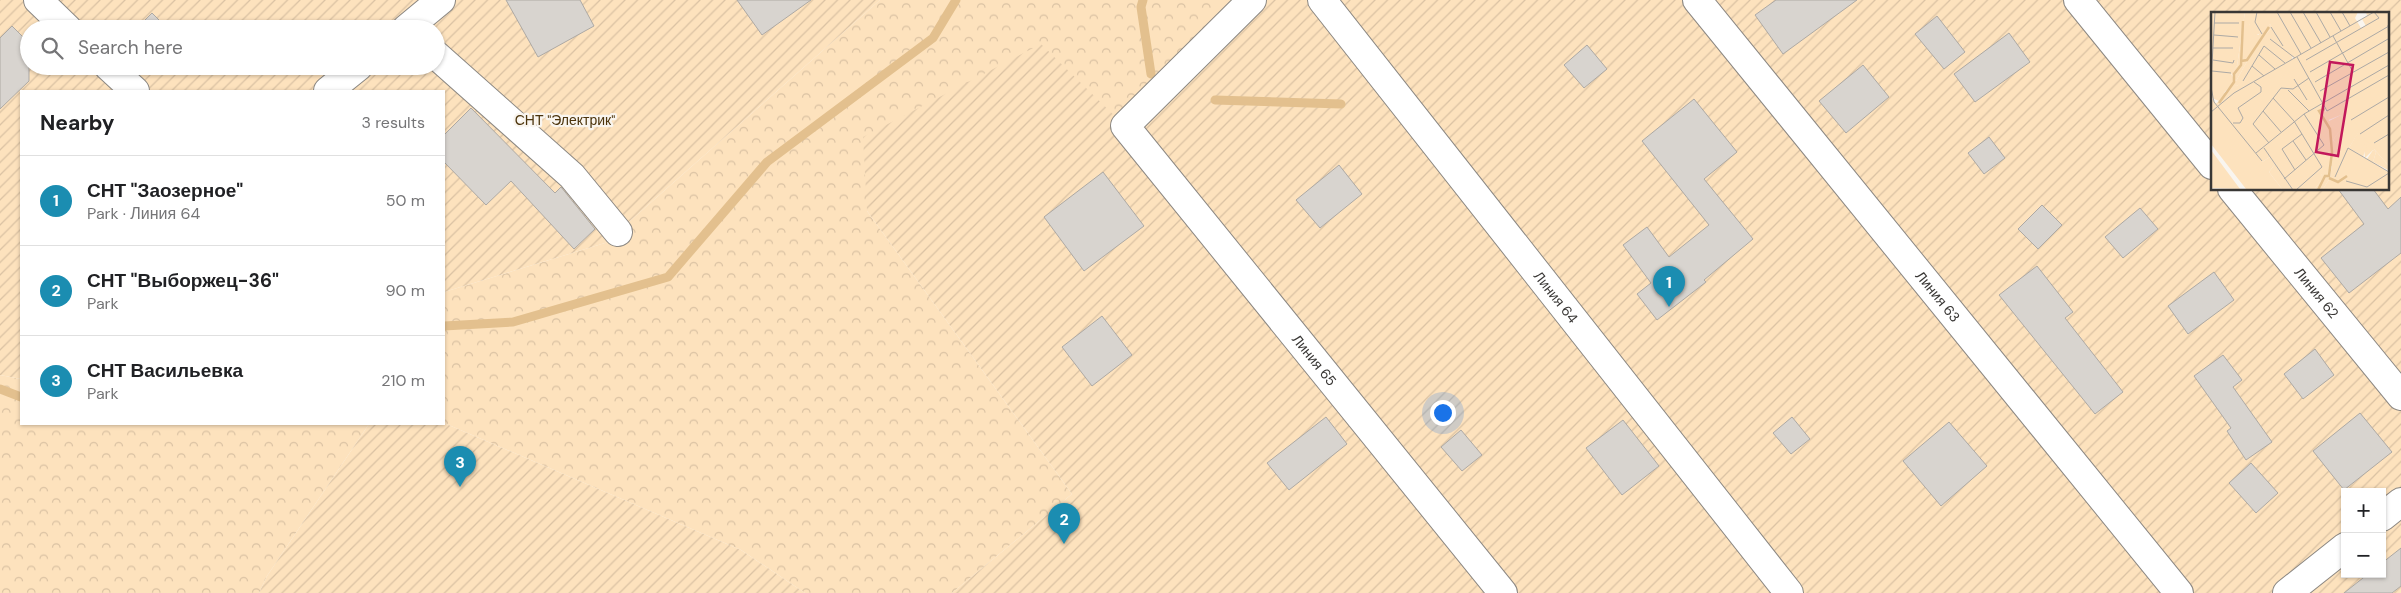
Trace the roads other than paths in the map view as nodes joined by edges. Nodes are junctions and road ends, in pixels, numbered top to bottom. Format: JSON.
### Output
{"nodes":[{"id":1,"x":38,"y":0,"type":"edge"},
{"id":2,"x":441,"y":0,"type":"edge"},
{"id":3,"x":1252,"y":0,"type":"edge"},
{"id":4,"x":1322,"y":0,"type":"edge"},
{"id":5,"x":1697,"y":0,"type":"edge"},
{"id":6,"x":2078,"y":0,"type":"edge"},
{"id":7,"x":59,"y":20,"type":"edge"},
{"id":8,"x":417,"y":20,"type":"edge"},
{"id":9,"x":445,"y":63,"type":"edge"},
{"id":10,"x":118,"y":75,"type":"edge"},
{"id":11,"x":348,"y":75,"type":"edge"},
{"id":12,"x":134,"y":90,"type":"edge"},
{"id":13,"x":329,"y":90,"type":"edge"},
{"id":14,"x":2211,"y":164,"type":"edge"},
{"id":15,"x":2233,"y":190,"type":"edge"},
{"id":16,"x":618,"y":232,"type":"dead end"},
{"id":17,"x":2401,"y":396,"type":"edge"},
{"id":18,"x":2401,"y":502,"type":"edge"},
{"id":19,"x":2386,"y":514,"type":"edge"},
{"id":20,"x":2341,"y":550,"type":"edge"},
{"id":21,"x":1503,"y":593,"type":"edge"},
{"id":22,"x":1789,"y":593,"type":"edge"},
{"id":23,"x":2179,"y":593,"type":"edge"},
{"id":24,"x":2287,"y":593,"type":"edge"}],
"edges":[{"from":1,"to":7,"type":"street"},
{"from":2,"to":8,"type":"street"},
{"from":3,"to":21,"type":"street","name":"Линия 65"},
{"from":4,"to":22,"type":"street","name":"Линия 64"},
{"from":5,"to":23,"type":"street","name":"Линия 63"},
{"from":6,"to":14,"type":"street"},
{"from":9,"to":16,"type":"street"},
{"from":10,"to":12,"type":"street"},
{"from":11,"to":13,"type":"street"},
{"from":15,"to":17,"type":"street","name":"Линия 62"},
{"from":18,"to":19,"type":"street"},
{"from":20,"to":24,"type":"street"}]}
